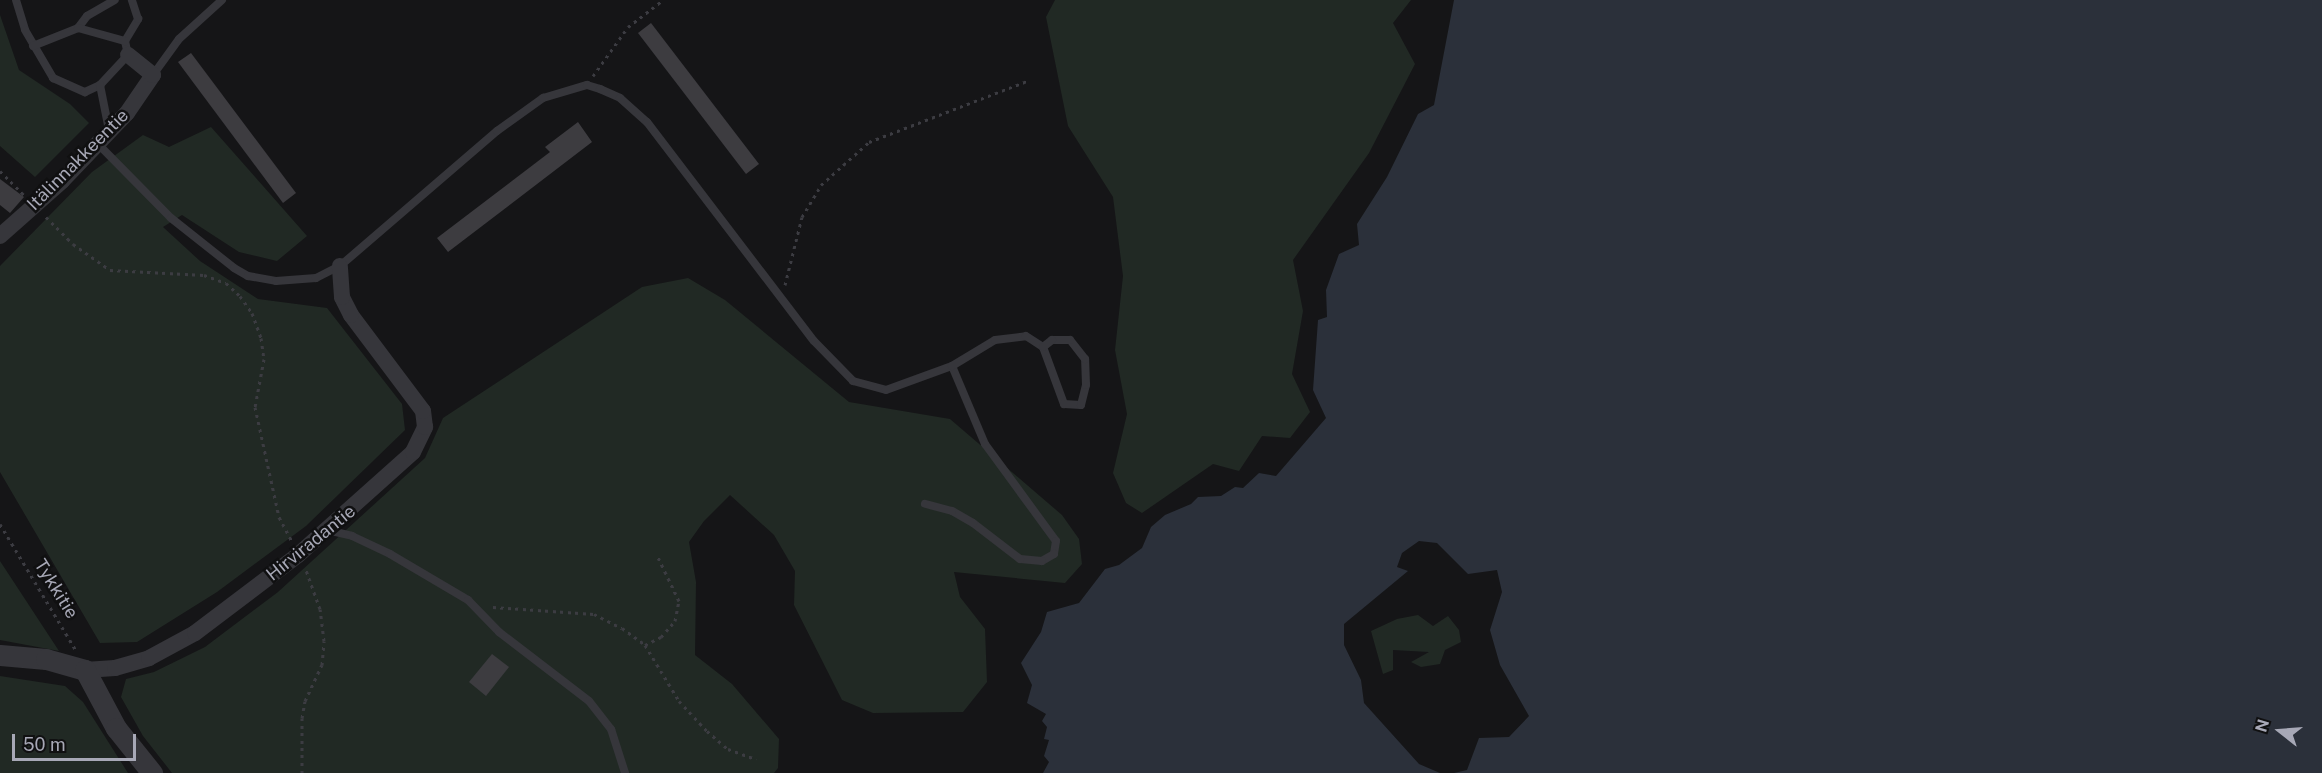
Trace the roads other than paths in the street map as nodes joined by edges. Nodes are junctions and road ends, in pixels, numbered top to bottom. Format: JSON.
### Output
{"nodes":[{"id":1,"x":16,"y":0,"type":"edge"},
{"id":2,"x":115,"y":0,"type":"edge"},
{"id":3,"x":132,"y":0,"type":"edge"},
{"id":4,"x":222,"y":0,"type":"edge"},
{"id":5,"x":78,"y":28,"type":"junction"},
{"id":6,"x":33,"y":46,"type":"junction"},
{"id":7,"x":126,"y":48,"type":"junction"},
{"id":8,"x":153,"y":75,"type":"junction"},
{"id":9,"x":100,"y":85,"type":"junction"},
{"id":10,"x":109,"y":131,"type":"junction"},
{"id":11,"x":97,"y":143,"type":"junction"},
{"id":12,"x":0,"y":236,"type":"edge"},
{"id":13,"x":340,"y":266,"type":"junction"},
{"id":14,"x":1043,"y":346,"type":"junction"},
{"id":15,"x":952,"y":366,"type":"junction"},
{"id":16,"x":925,"y":504,"type":"dead end"},
{"id":17,"x":327,"y":530,"type":"junction"},
{"id":18,"x":0,"y":655,"type":"edge"},
{"id":19,"x":85,"y":670,"type":"junction"},
{"id":20,"x":152,"y":773,"type":"edge"},
{"id":21,"x":625,"y":773,"type":"edge"}],
"edges":[{"from":1,"to":6,"type":"lane"},
{"from":2,"to":5,"type":"lane"},
{"from":3,"to":7,"type":"lane"},
{"from":4,"to":8,"type":"lane","name":"Itälinnakkeentie"},
{"from":5,"to":6,"type":"lane"},
{"from":5,"to":7,"type":"lane"},
{"from":6,"to":9,"type":"lane"},
{"from":7,"to":8,"type":"street"},
{"from":7,"to":9,"type":"lane"},
{"from":8,"to":10,"type":"street","name":"Itälinnakkeentie"},
{"from":9,"to":10,"type":"lane"},
{"from":10,"to":11,"type":"street","name":"Itälinnakkeentie"},
{"from":11,"to":12,"type":"street","name":"Itälinnakkeentie"},
{"from":11,"to":13,"type":"lane"},
{"from":13,"to":15,"type":"lane"},
{"from":13,"to":17,"type":"street","name":"Hirviradantie"},
{"from":14,"to":14,"type":"lane"},
{"from":14,"to":15,"type":"lane"},
{"from":15,"to":16,"type":"lane"},
{"from":17,"to":19,"type":"street","name":"Hirviradantie"},
{"from":17,"to":21,"type":"lane"},
{"from":18,"to":19,"type":"street","name":"Hirviradantie"},
{"from":19,"to":20,"type":"street"}]}
